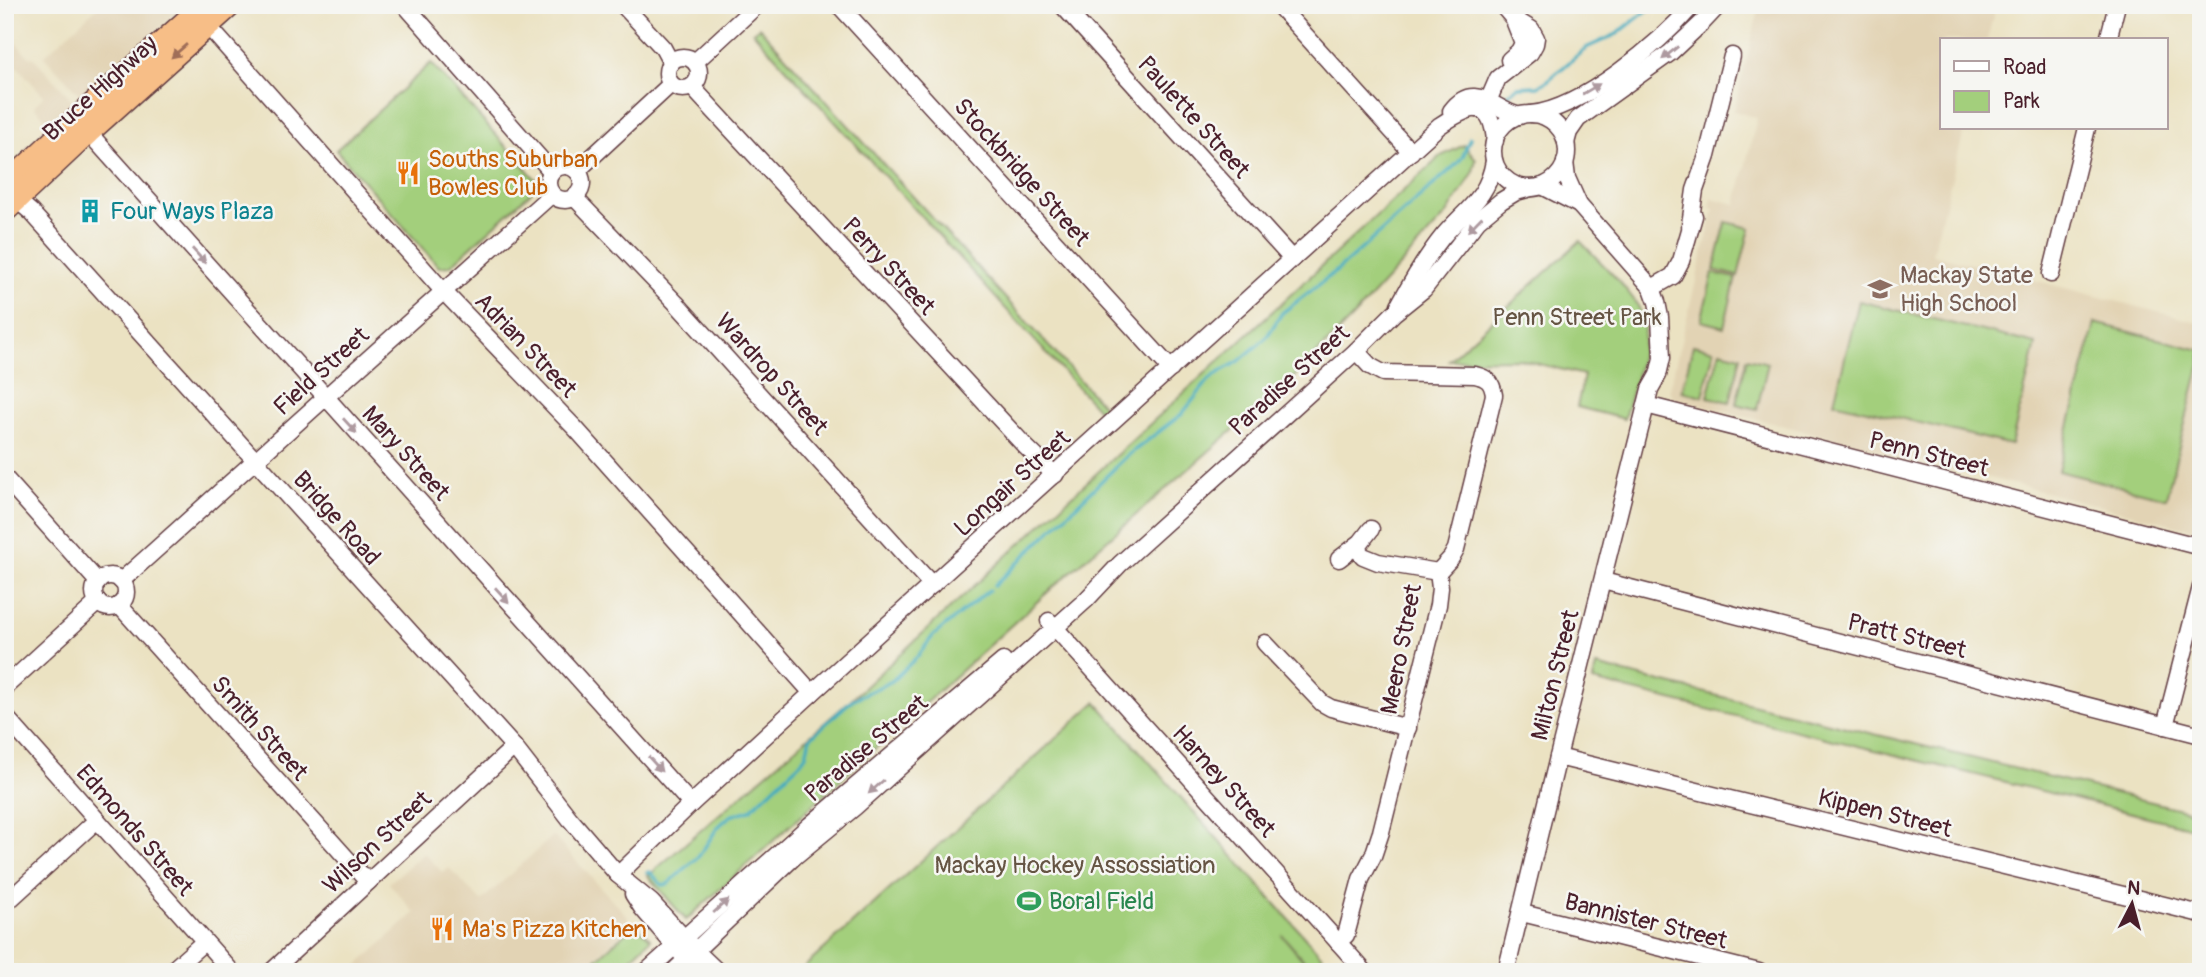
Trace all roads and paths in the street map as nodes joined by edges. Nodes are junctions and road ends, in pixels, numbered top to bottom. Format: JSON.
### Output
{"nodes":[{"id":1,"x":230,"y":5,"type":"edge"},
{"id":2,"x":405,"y":5,"type":"edge"},
{"id":3,"x":623,"y":5,"type":"edge"},
{"id":4,"x":757,"y":5,"type":"edge"},
{"id":5,"x":839,"y":5,"type":"edge"},
{"id":6,"x":1062,"y":5,"type":"edge"},
{"id":7,"x":1278,"y":5,"type":"edge"},
{"id":8,"x":1502,"y":5,"type":"edge"},
{"id":9,"x":1693,"y":5,"type":"edge"},
{"id":10,"x":1718,"y":5,"type":"edge"},
{"id":11,"x":2117,"y":5,"type":"edge"},
{"id":12,"x":203,"y":11,"type":"edge"},
{"id":13,"x":2109,"y":38,"type":"edge"},
{"id":14,"x":1732,"y":56,"type":"dead end"},
{"id":15,"x":695,"y":62,"type":"junction"},
{"id":16,"x":671,"y":63,"type":"junction"},
{"id":17,"x":671,"y":84,"type":"junction"},
{"id":18,"x":692,"y":87,"type":"junction"},
{"id":19,"x":1482,"y":102,"type":"junction"},
{"id":20,"x":1524,"y":115,"type":"junction"},
{"id":21,"x":2087,"y":130,"type":"edge"},
{"id":22,"x":88,"y":132,"type":"junction"},
{"id":23,"x":1495,"y":141,"type":"junction"},
{"id":24,"x":1566,"y":143,"type":"junction"},
{"id":25,"x":1411,"y":152,"type":"junction"},
{"id":26,"x":38,"y":157,"type":"junction"},
{"id":27,"x":5,"y":160,"type":"edge"},
{"id":28,"x":1494,"y":161,"type":"junction"},
{"id":29,"x":1565,"y":162,"type":"junction"},
{"id":30,"x":577,"y":171,"type":"junction"},
{"id":31,"x":552,"y":172,"type":"junction"},
{"id":32,"x":1536,"y":187,"type":"junction"},
{"id":33,"x":552,"y":194,"type":"junction"},
{"id":34,"x":8,"y":197,"type":"edge"},
{"id":35,"x":574,"y":197,"type":"junction"},
{"id":36,"x":1578,"y":205,"type":"junction"},
{"id":37,"x":1292,"y":259,"type":"junction"},
{"id":38,"x":2051,"y":274,"type":"dead end"},
{"id":39,"x":1652,"y":288,"type":"junction"},
{"id":40,"x":444,"y":292,"type":"junction"},
{"id":41,"x":1394,"y":313,"type":"junction"},
{"id":42,"x":1356,"y":351,"type":"junction"},
{"id":43,"x":1171,"y":369,"type":"junction"},
{"id":44,"x":1648,"y":397,"type":"junction"},
{"id":45,"x":325,"y":398,"type":"junction"},
{"id":46,"x":255,"y":461,"type":"junction"},
{"id":47,"x":1055,"y":475,"type":"junction"},
{"id":48,"x":5,"y":478,"type":"edge"},
{"id":49,"x":1371,"y":530,"type":"dead end"},
{"id":50,"x":1354,"y":547,"type":"junction"},
{"id":51,"x":2201,"y":547,"type":"edge"},
{"id":52,"x":1339,"y":559,"type":"dead end"},
{"id":53,"x":1438,"y":572,"type":"junction"},
{"id":54,"x":121,"y":581,"type":"junction"},
{"id":55,"x":1603,"y":581,"type":"junction"},
{"id":56,"x":98,"y":582,"type":"junction"},
{"id":57,"x":932,"y":585,"type":"junction"},
{"id":58,"x":2201,"y":587,"type":"edge"},
{"id":59,"x":97,"y":602,"type":"junction"},
{"id":60,"x":119,"y":605,"type":"junction"},
{"id":61,"x":1052,"y":624,"type":"junction"},
{"id":62,"x":1265,"y":643,"type":"dead end"},
{"id":63,"x":5,"y":687,"type":"edge"},
{"id":64,"x":812,"y":693,"type":"junction"},
{"id":65,"x":5,"y":716,"type":"edge"},
{"id":66,"x":2165,"y":726,"type":"junction"},
{"id":67,"x":1408,"y":728,"type":"junction"},
{"id":68,"x":2201,"y":735,"type":"edge"},
{"id":69,"x":514,"y":747,"type":"junction"},
{"id":70,"x":1558,"y":757,"type":"junction"},
{"id":71,"x":691,"y":804,"type":"junction"},
{"id":72,"x":97,"y":820,"type":"junction"},
{"id":73,"x":622,"y":879,"type":"junction"},
{"id":74,"x":368,"y":882,"type":"junction"},
{"id":75,"x":5,"y":904,"type":"edge"},
{"id":76,"x":1522,"y":914,"type":"junction"},
{"id":77,"x":2201,"y":914,"type":"edge"},
{"id":78,"x":204,"y":942,"type":"junction"},
{"id":79,"x":1338,"y":942,"type":"junction"},
{"id":80,"x":688,"y":954,"type":"edge"},
{"id":81,"x":170,"y":972,"type":"edge"},
{"id":82,"x":232,"y":972,"type":"edge"},
{"id":83,"x":271,"y":972,"type":"edge"},
{"id":84,"x":646,"y":972,"type":"edge"},
{"id":85,"x":673,"y":972,"type":"edge"},
{"id":86,"x":719,"y":972,"type":"edge"},
{"id":87,"x":1365,"y":972,"type":"edge"},
{"id":88,"x":1507,"y":972,"type":"edge"},
{"id":89,"x":1759,"y":972,"type":"edge"}],
"edges":[{"from":1,"to":12,"type":"highway","name":"Bruce Highway"},
{"from":2,"to":31,"type":"street"},
{"from":3,"to":16,"type":"street"},
{"from":4,"to":15,"type":"street"},
{"from":5,"to":43,"type":"street","name":"Stockbridge Street"},
{"from":6,"to":37,"type":"street","name":"Paulette Street"},
{"from":7,"to":25,"type":"street"},
{"from":8,"to":19,"type":"street","name":"Longair Street"},
{"from":20,"to":9,"type":"street","one_way":true},
{"from":10,"to":24,"type":"street","one_way":true},
{"from":11,"to":13,"type":"street"},
{"from":12,"to":22,"type":"highway","name":"Bruce Highway","one_way":true},
{"from":12,"to":26,"type":"highway","name":"Bruce Highway"},
{"from":12,"to":40,"type":"street","name":"Adrian Street"},
{"from":14,"to":39,"type":"street"},
{"from":15,"to":16,"type":"street"},
{"from":15,"to":18,"type":"street"},
{"from":16,"to":17,"type":"street"},
{"from":17,"to":18,"type":"street"},
{"from":17,"to":30,"type":"street"},
{"from":18,"to":47,"type":"street","name":"Perry Street"},
{"from":19,"to":20,"type":"street"},
{"from":19,"to":23,"type":"street"},
{"from":19,"to":25,"type":"street","name":"Longair Street"},
{"from":20,"to":23,"type":"street"},
{"from":20,"to":24,"type":"street"},
{"from":21,"to":38,"type":"street"},
{"from":22,"to":34,"type":"highway","name":"Bruce Highway"},
{"from":22,"to":45,"type":"street","name":"Mary Street","one_way":true},
{"from":23,"to":28,"type":"street"},
{"from":24,"to":29,"type":"street"},
{"from":25,"to":37,"type":"street","name":"Longair Street"},
{"from":26,"to":27,"type":"highway"},
{"from":26,"to":34,"type":"highway","name":"Bruce Highway"},
{"from":28,"to":32,"type":"street"},
{"from":28,"to":41,"type":"street","name":"Paradise Street"},
{"from":29,"to":32,"type":"street"},
{"from":29,"to":36,"type":"street"},
{"from":30,"to":31,"type":"street"},
{"from":30,"to":35,"type":"street"},
{"from":31,"to":33,"type":"street"},
{"from":32,"to":36,"type":"street"},
{"from":32,"to":41,"type":"street","name":"Paradise Street","one_way":true},
{"from":33,"to":35,"type":"street"},
{"from":33,"to":40,"type":"street","name":"Field Street"},
{"from":34,"to":46,"type":"street","name":"Bridge Road"},
{"from":35,"to":57,"type":"street","name":"Wardrop Street"},
{"from":36,"to":39,"type":"street"},
{"from":37,"to":43,"type":"street","name":"Longair Street"},
{"from":39,"to":44,"type":"street","name":"Milton Street"},
{"from":40,"to":45,"type":"street","name":"Field Street"},
{"from":40,"to":64,"type":"street","name":"Adrian Street"},
{"from":41,"to":42,"type":"street","name":"Paradise Street"},
{"from":42,"to":53,"type":"street","name":"Meero Street"},
{"from":42,"to":61,"type":"street","name":"Paradise Street"},
{"from":43,"to":47,"type":"street","name":"Longair Street"},
{"from":44,"to":51,"type":"street","name":"Penn Street"},
{"from":44,"to":55,"type":"street","name":"Milton Street"},
{"from":45,"to":46,"type":"street","name":"Field Street"},
{"from":45,"to":71,"type":"street","name":"Mary Street","one_way":true},
{"from":46,"to":54,"type":"street","name":"Field Street"},
{"from":46,"to":69,"type":"street","name":"Bridge Road"},
{"from":47,"to":57,"type":"street","name":"Longair Street"},
{"from":48,"to":56,"type":"street"},
{"from":49,"to":50,"type":"street"},
{"from":50,"to":52,"type":"street"},
{"from":50,"to":53,"type":"street"},
{"from":53,"to":67,"type":"street","name":"Meero Street"},
{"from":54,"to":56,"type":"street"},
{"from":54,"to":60,"type":"street"},
{"from":55,"to":66,"type":"street","name":"Pratt Street"},
{"from":55,"to":70,"type":"street","name":"Milton Street"},
{"from":56,"to":59,"type":"street"},
{"from":57,"to":64,"type":"street","name":"Longair Street"},
{"from":58,"to":66,"type":"street"},
{"from":59,"to":60,"type":"street"},
{"from":59,"to":63,"type":"street"},
{"from":60,"to":74,"type":"street","name":"Smith Street"},
{"from":61,"to":79,"type":"street","name":"Harney Street"},
{"from":61,"to":80,"type":"street","name":"Paradise Street"},
{"from":62,"to":67,"type":"street"},
{"from":64,"to":71,"type":"street","name":"Longair Street"},
{"from":65,"to":72,"type":"street","name":"Edmonds Street"},
{"from":66,"to":68,"type":"street","name":"Pratt Street"},
{"from":67,"to":79,"type":"street","name":"Meero Street"},
{"from":69,"to":73,"type":"street","name":"Bridge Road"},
{"from":69,"to":74,"type":"street","name":"Wilson Street"},
{"from":70,"to":76,"type":"street","name":"Milton Street"},
{"from":70,"to":77,"type":"street","name":"Kippen Street"},
{"from":71,"to":73,"type":"street","name":"Longair Street"},
{"from":72,"to":75,"type":"street"},
{"from":72,"to":78,"type":"street","name":"Edmonds Street"},
{"from":73,"to":80,"type":"street","name":"Bridge Road"},
{"from":74,"to":83,"type":"street","name":"Wilson Street"},
{"from":76,"to":88,"type":"street","name":"Milton Street"},
{"from":76,"to":89,"type":"street","name":"Bannister Street"},
{"from":78,"to":81,"type":"street"},
{"from":78,"to":82,"type":"street","name":"Edmonds Street"},
{"from":79,"to":87,"type":"street","name":"Harney Street"},
{"from":80,"to":84,"type":"street","name":"Paradise Street"},
{"from":80,"to":85,"type":"street","name":"Paradise Street"},
{"from":80,"to":86,"type":"street","name":"Bridge Road"}]}
